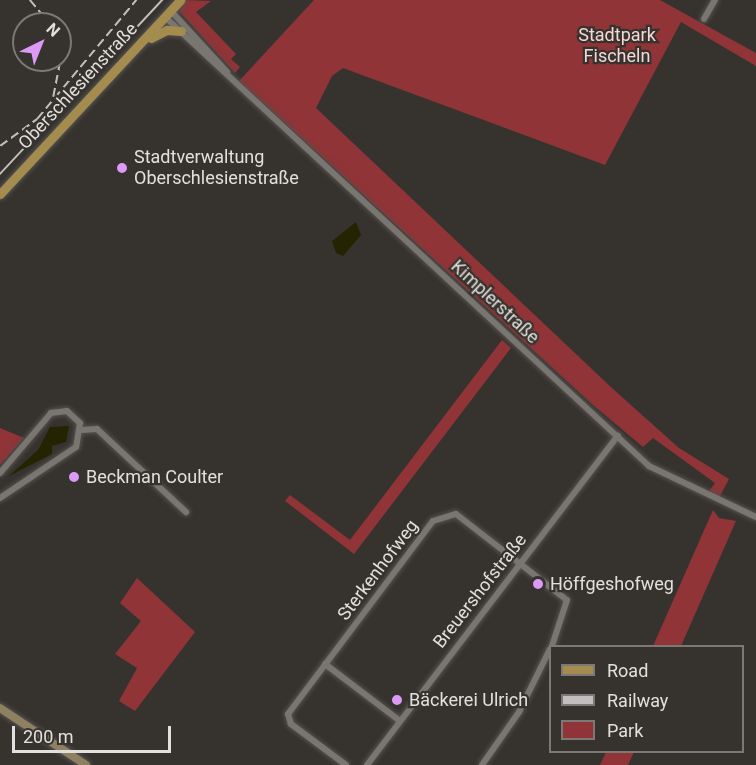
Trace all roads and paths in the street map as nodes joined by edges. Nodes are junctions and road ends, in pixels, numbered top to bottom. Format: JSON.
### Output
{"nodes":[{"id":1,"x":180,"y":0,"type":"edge"},
{"id":2,"x":716,"y":0,"type":"edge"},
{"id":3,"x":168,"y":14,"type":"junction"},
{"id":4,"x":704,"y":19,"type":"dead end"},
{"id":5,"x":181,"y":31,"type":"junction"},
{"id":6,"x":138,"y":45,"type":"junction"},
{"id":7,"x":233,"y":80,"type":"junction"},
{"id":8,"x":0,"y":194,"type":"edge"},
{"id":9,"x":82,"y":430,"type":"junction"},
{"id":10,"x":618,"y":436,"type":"junction"},
{"id":11,"x":0,"y":473,"type":"edge"},
{"id":12,"x":0,"y":498,"type":"edge"},
{"id":13,"x":186,"y":512,"type":"dead end"},
{"id":14,"x":756,"y":517,"type":"edge"},
{"id":15,"x":520,"y":564,"type":"junction"},
{"id":16,"x":552,"y":645,"type":"edge"},
{"id":17,"x":549,"y":652,"type":"edge"},
{"id":18,"x":326,"y":664,"type":"junction"},
{"id":19,"x":0,"y":708,"type":"edge"},
{"id":20,"x":399,"y":721,"type":"junction"},
{"id":21,"x":86,"y":765,"type":"edge"},
{"id":22,"x":346,"y":765,"type":"edge"},
{"id":23,"x":367,"y":765,"type":"edge"},
{"id":24,"x":482,"y":765,"type":"edge"}],
"edges":[{"from":1,"to":3,"type":"main road","name":"Oberschlesienstraße"},
{"from":2,"to":4,"type":"street"},
{"from":3,"to":5,"type":"street","name":"Kimplerstraße"},
{"from":3,"to":6,"type":"main road","name":"Oberschlesienstraße"},
{"from":3,"to":7,"type":"street","name":"Kimplerstraße"},
{"from":5,"to":6,"type":"main road"},
{"from":5,"to":7,"type":"street","name":"Kimplerstraße"},
{"from":6,"to":8,"type":"main road","name":"Oberschlesienstraße"},
{"from":7,"to":10,"type":"street","name":"Kimplerstraße"},
{"from":9,"to":11,"type":"street"},
{"from":9,"to":12,"type":"street"},
{"from":9,"to":13,"type":"street"},
{"from":10,"to":14,"type":"street","name":"Kimplerstraße"},
{"from":10,"to":15,"type":"street","name":"Breuershofstraße"},
{"from":15,"to":16,"type":"street"},
{"from":15,"to":18,"type":"street","name":"Sterkenhofweg"},
{"from":15,"to":20,"type":"street","name":"Breuershofstraße"},
{"from":17,"to":24,"type":"street"},
{"from":18,"to":20,"type":"street"},
{"from":18,"to":22,"type":"street","name":"Sterkenhofweg"},
{"from":19,"to":21,"type":"main road"},
{"from":20,"to":23,"type":"street","name":"Breuershofstraße"}]}
